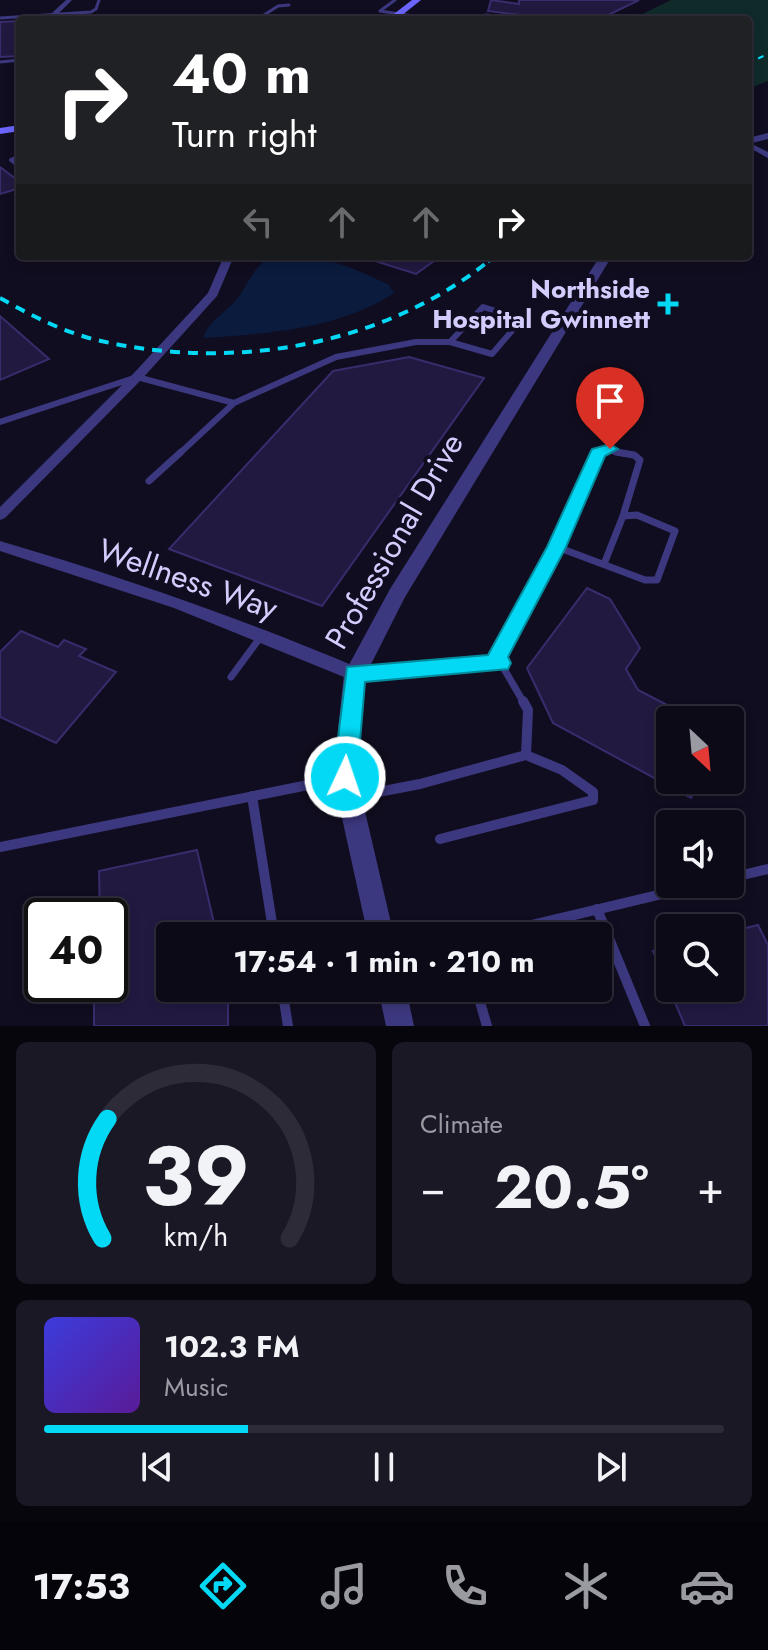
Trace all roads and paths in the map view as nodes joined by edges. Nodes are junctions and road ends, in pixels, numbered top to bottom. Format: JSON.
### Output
{"nodes":[{"id":1,"x":69,"y":0,"type":"edge"},
{"id":2,"x":99,"y":0,"type":"edge"},
{"id":3,"x":395,"y":0,"type":"edge"},
{"id":4,"x":420,"y":4,"type":"edge"},
{"id":5,"x":289,"y":5,"type":"dead end"},
{"id":6,"x":78,"y":13,"type":"junction"},
{"id":7,"x":56,"y":16,"type":"edge"},
{"id":8,"x":61,"y":16,"type":"edge"},
{"id":9,"x":79,"y":16,"type":"edge"},
{"id":10,"x":263,"y":16,"type":"edge"},
{"id":11,"x":392,"y":16,"type":"edge"},
{"id":12,"x":396,"y":16,"type":"edge"},
{"id":13,"x":227,"y":260,"type":"edge"},
{"id":14,"x":604,"y":260,"type":"edge"},
{"id":15,"x":450,"y":342,"type":"junction"},
{"id":16,"x":137,"y":377,"type":"junction"},
{"id":17,"x":234,"y":403,"type":"junction"},
{"id":18,"x":0,"y":422,"type":"edge"},
{"id":19,"x":149,"y":481,"type":"dead end"},
{"id":20,"x":0,"y":515,"type":"edge"},
{"id":21,"x":623,"y":516,"type":"junction"},
{"id":22,"x":0,"y":546,"type":"edge"},
{"id":23,"x":557,"y":547,"type":"junction"},
{"id":24,"x":604,"y":564,"type":"junction"},
{"id":25,"x":263,"y":634,"type":"junction"},
{"id":26,"x":501,"y":663,"type":"junction"},
{"id":27,"x":355,"y":674,"type":"junction"},
{"id":28,"x":231,"y":677,"type":"dead end"},
{"id":29,"x":526,"y":755,"type":"junction"},
{"id":30,"x":347,"y":787,"type":"junction"},
{"id":31,"x":252,"y":796,"type":"junction"},
{"id":32,"x":440,"y":839,"type":"dead end"},
{"id":33,"x":0,"y":847,"type":"edge"},
{"id":34,"x":767,"y":870,"type":"edge"},
{"id":35,"x":744,"y":875,"type":"edge"},
{"id":36,"x":656,"y":895,"type":"edge"},
{"id":37,"x":597,"y":909,"type":"junction"},
{"id":38,"x":272,"y":922,"type":"edge"},
{"id":39,"x":378,"y":922,"type":"edge"},
{"id":40,"x":544,"y":922,"type":"edge"},
{"id":41,"x":284,"y":1002,"type":"edge"},
{"id":42,"x":395,"y":1002,"type":"edge"},
{"id":43,"x":480,"y":1002,"type":"edge"},
{"id":44,"x":288,"y":1026,"type":"edge"},
{"id":45,"x":400,"y":1026,"type":"edge"},
{"id":46,"x":487,"y":1026,"type":"edge"},
{"id":47,"x":645,"y":1026,"type":"edge"}],
"edges":[{"from":1,"to":7,"type":"street"},
{"from":2,"to":6,"type":"lane"},
{"from":3,"to":11,"type":"lane"},
{"from":4,"to":12,"type":"main road"},
{"from":5,"to":10,"type":"lane"},
{"from":6,"to":8,"type":"lane"},
{"from":6,"to":9,"type":"lane"},
{"from":13,"to":16,"type":"street"},
{"from":14,"to":27,"type":"street","name":"Professional Drive"},
{"from":15,"to":15,"type":"lane"},
{"from":15,"to":17,"type":"lane"},
{"from":16,"to":17,"type":"lane"},
{"from":16,"to":18,"type":"lane"},
{"from":16,"to":20,"type":"street"},
{"from":17,"to":19,"type":"lane"},
{"from":21,"to":23,"type":"lane"},
{"from":21,"to":24,"type":"lane"},
{"from":21,"to":24,"type":"lane"},
{"from":22,"to":25,"type":"street","name":"Wellness Way"},
{"from":23,"to":24,"type":"lane"},
{"from":23,"to":26,"type":"lane"},
{"from":25,"to":27,"type":"street","name":"Wellness Way"},
{"from":25,"to":28,"type":"lane"},
{"from":26,"to":27,"type":"lane"},
{"from":26,"to":29,"type":"lane"},
{"from":27,"to":30,"type":"street","name":"Professional Drive"},
{"from":29,"to":30,"type":"lane"},
{"from":29,"to":32,"type":"lane"},
{"from":30,"to":31,"type":"lane"},
{"from":30,"to":39,"type":"street","name":"Professional Drive"},
{"from":31,"to":33,"type":"lane"},
{"from":31,"to":38,"type":"lane"},
{"from":34,"to":35,"type":"lane"},
{"from":36,"to":37,"type":"lane"},
{"from":37,"to":40,"type":"lane"},
{"from":37,"to":47,"type":"lane"},
{"from":41,"to":44,"type":"lane"},
{"from":42,"to":45,"type":"street"},
{"from":43,"to":46,"type":"lane"}]}
